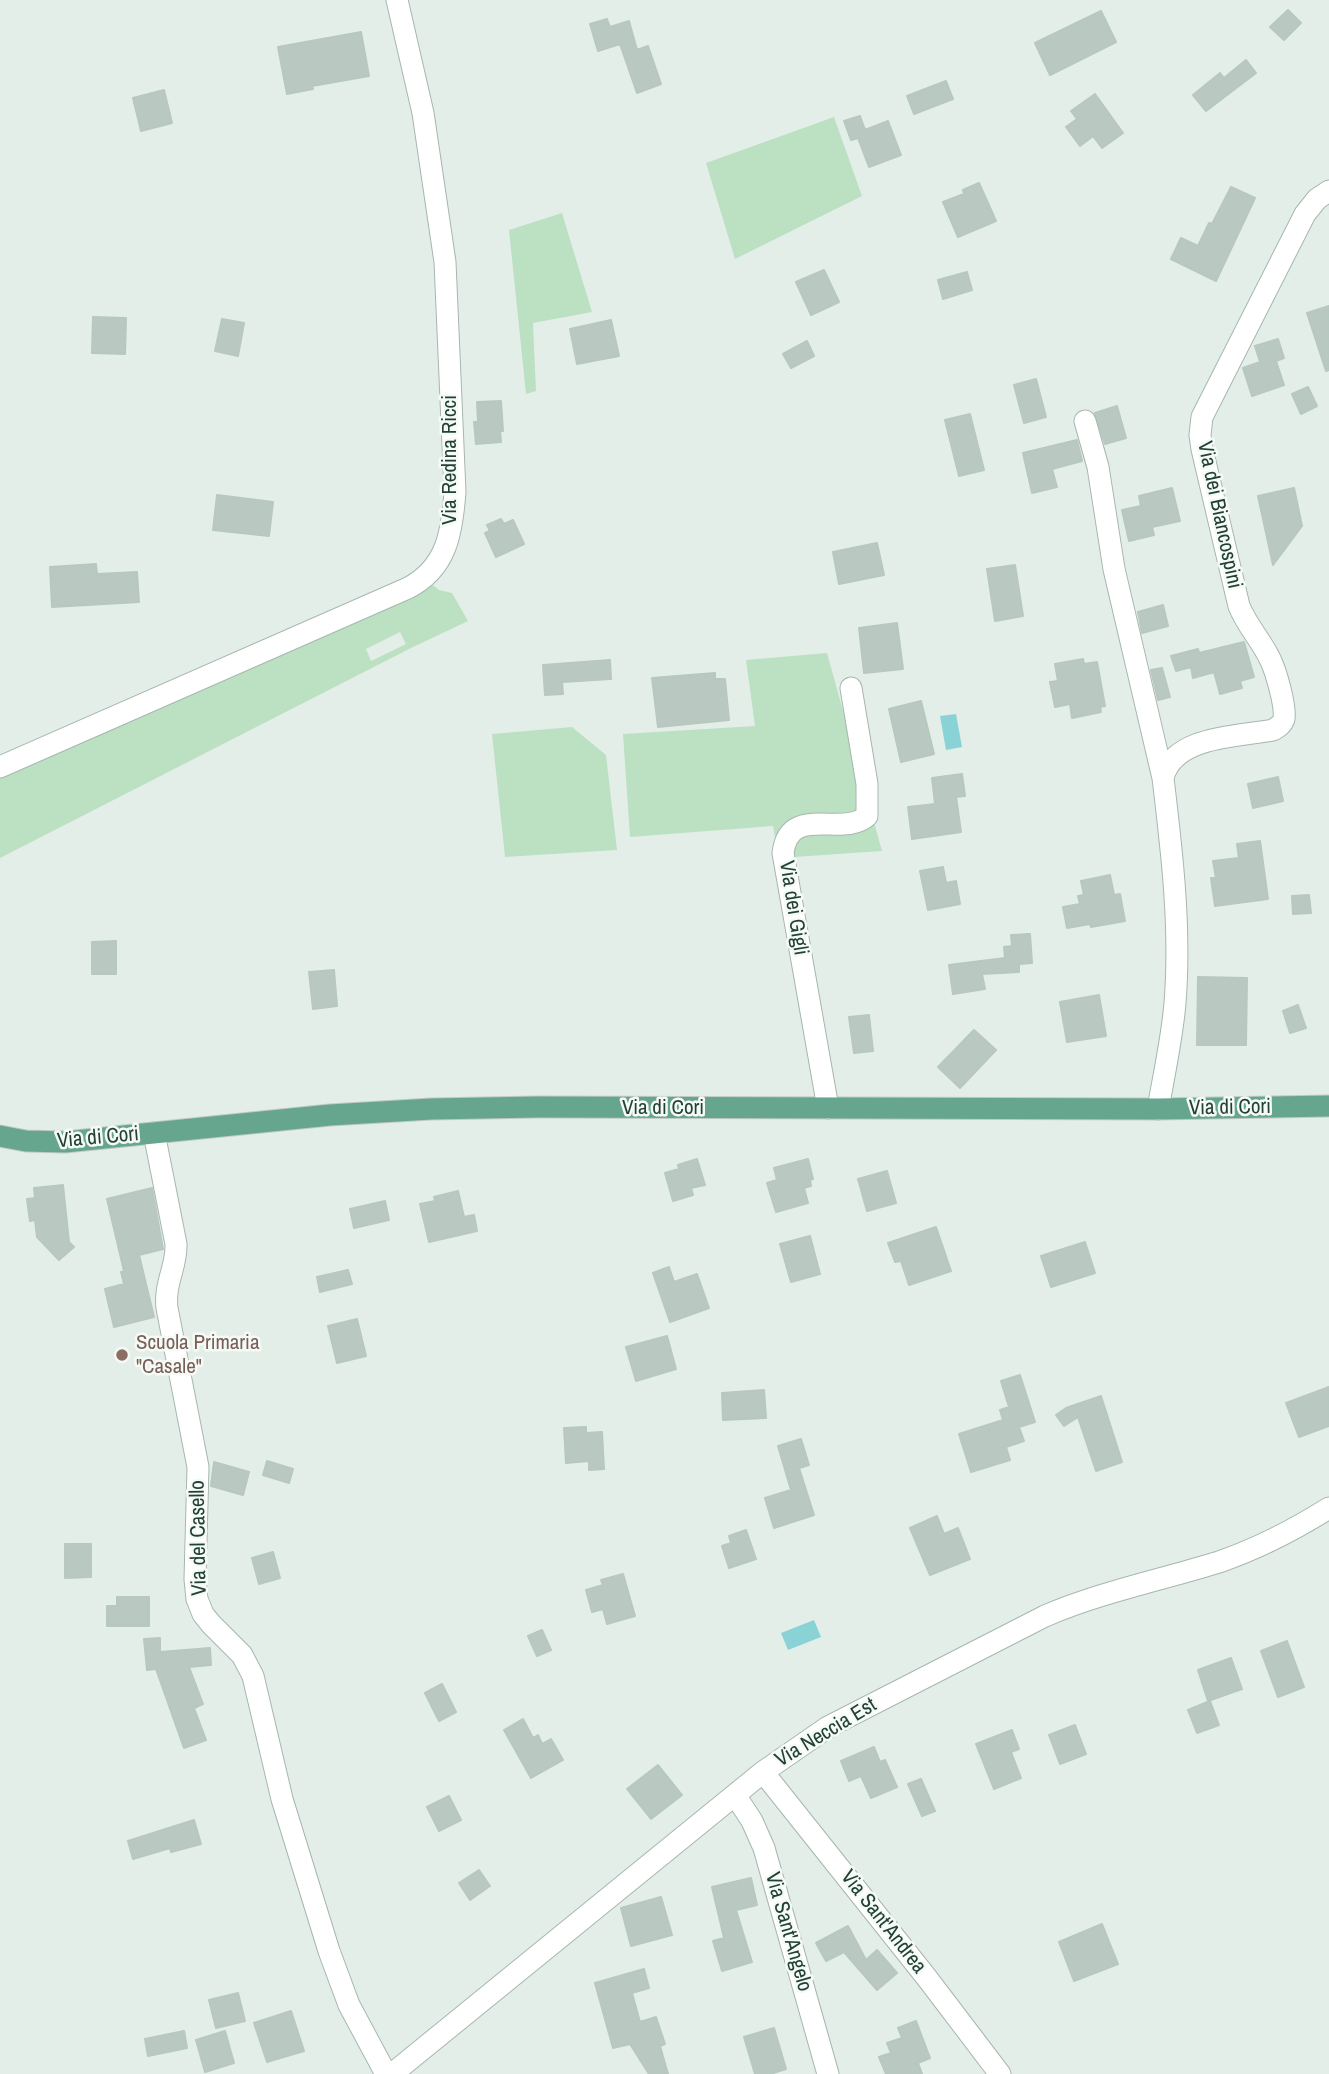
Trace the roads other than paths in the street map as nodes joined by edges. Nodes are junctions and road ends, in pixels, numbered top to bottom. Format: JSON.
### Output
{"nodes":[{"id":1,"x":397,"y":0,"type":"edge"},
{"id":2,"x":1329,"y":191,"type":"edge"},
{"id":3,"x":1085,"y":421,"type":"dead end"},
{"id":4,"x":851,"y":688,"type":"dead end"},
{"id":5,"x":0,"y":766,"type":"edge"},
{"id":6,"x":1163,"y":778,"type":"junction"},
{"id":7,"x":1329,"y":1106,"type":"edge"},
{"id":8,"x":828,"y":1108,"type":"junction"},
{"id":9,"x":1158,"y":1109,"type":"junction"},
{"id":10,"x":154,"y":1133,"type":"junction"},
{"id":11,"x":0,"y":1136,"type":"edge"},
{"id":12,"x":1329,"y":1508,"type":"edge"},
{"id":13,"x":763,"y":1772,"type":"junction"},
{"id":14,"x":735,"y":1795,"type":"junction"},
{"id":15,"x":386,"y":2074,"type":"edge"},
{"id":16,"x":392,"y":2074,"type":"edge"},
{"id":17,"x":828,"y":2074,"type":"edge"},
{"id":18,"x":1000,"y":2074,"type":"edge"}],
"edges":[{"from":1,"to":5,"type":"street","name":"Via Redina Ricci"},
{"from":2,"to":6,"type":"street","name":"Via dei Biancospini"},
{"from":3,"to":6,"type":"street"},
{"from":4,"to":8,"type":"street","name":"Via dei Gigli"},
{"from":6,"to":9,"type":"street"},
{"from":7,"to":9,"type":"main road","name":"Via di Cori"},
{"from":8,"to":9,"type":"main road","name":"Via di Cori"},
{"from":8,"to":10,"type":"main road","name":"Via di Cori"},
{"from":10,"to":11,"type":"main road","name":"Via di Cori"},
{"from":10,"to":15,"type":"street","name":"Via del Casello"},
{"from":12,"to":13,"type":"street","name":"Via Neccia Est"},
{"from":13,"to":14,"type":"street","name":"Via Neccia Est"},
{"from":13,"to":18,"type":"street","name":"Via Sant'Andrea"},
{"from":14,"to":16,"type":"street","name":"Via Neccia Est"},
{"from":14,"to":17,"type":"street","name":"Via Sant'Angelo"}]}
